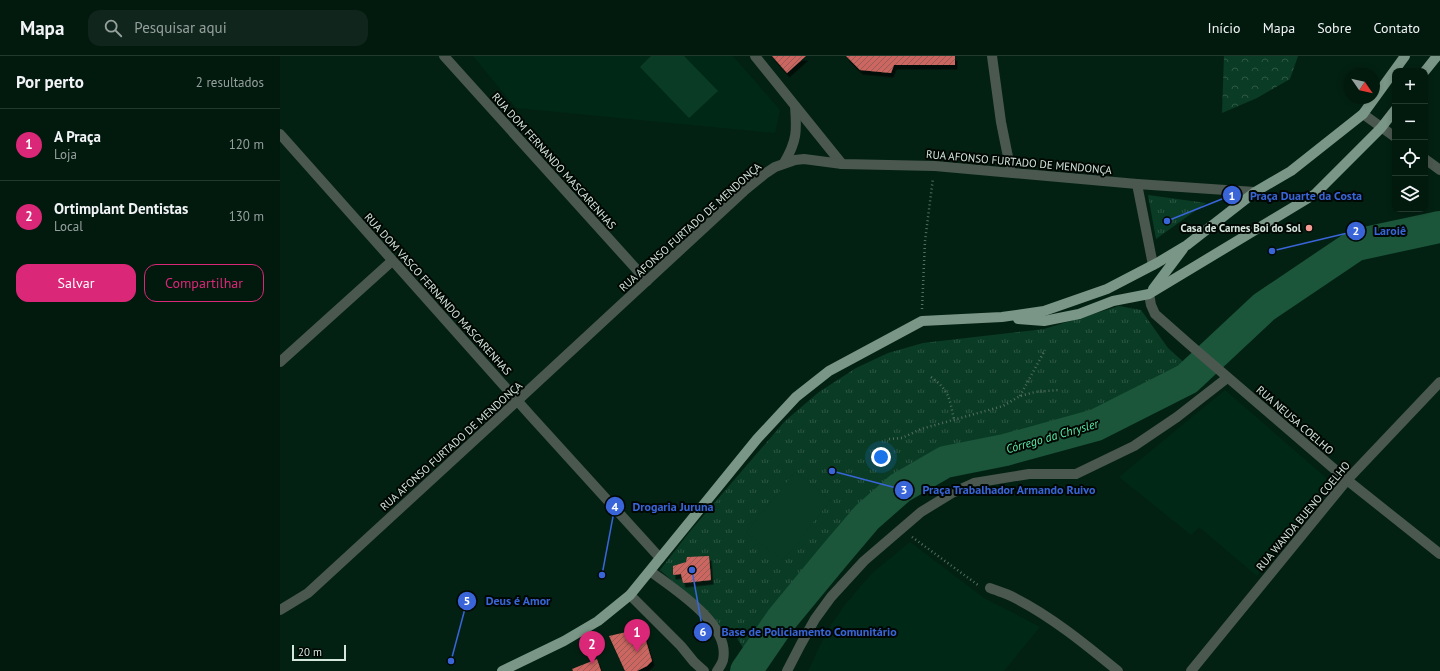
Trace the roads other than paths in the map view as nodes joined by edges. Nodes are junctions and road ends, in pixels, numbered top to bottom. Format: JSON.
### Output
{"nodes":[{"id":1,"x":444,"y":56,"type":"edge"},
{"id":2,"x":756,"y":56,"type":"edge"},
{"id":3,"x":992,"y":56,"type":"edge"},
{"id":4,"x":1405,"y":56,"type":"edge"},
{"id":5,"x":1437,"y":56,"type":"edge"},
{"id":6,"x":1427,"y":68,"type":"edge"},
{"id":7,"x":795,"y":106,"type":"junction"},
{"id":8,"x":1363,"y":114,"type":"junction"},
{"id":9,"x":1392,"y":114,"type":"edge"},
{"id":10,"x":1381,"y":128,"type":"junction"},
{"id":11,"x":280,"y":134,"type":"edge"},
{"id":12,"x":1392,"y":135,"type":"edge"},
{"id":13,"x":1428,"y":161,"type":"edge"},
{"id":14,"x":784,"y":163,"type":"junction"},
{"id":15,"x":842,"y":164,"type":"junction"},
{"id":16,"x":1440,"y":170,"type":"edge"},
{"id":17,"x":1011,"y":172,"type":"junction"},
{"id":18,"x":1137,"y":184,"type":"junction"},
{"id":19,"x":1255,"y":192,"type":"junction"},
{"id":20,"x":1187,"y":245,"type":"junction"},
{"id":21,"x":392,"y":260,"type":"junction"},
{"id":22,"x":1153,"y":265,"type":"junction"},
{"id":23,"x":647,"y":281,"type":"junction"},
{"id":24,"x":1149,"y":294,"type":"junction"},
{"id":25,"x":1002,"y":317,"type":"junction"},
{"id":26,"x":280,"y":362,"type":"edge"},
{"id":27,"x":1227,"y":378,"type":"junction"},
{"id":28,"x":1440,"y":382,"type":"edge"},
{"id":29,"x":517,"y":401,"type":"junction"},
{"id":30,"x":1347,"y":480,"type":"junction"},
{"id":31,"x":1440,"y":554,"type":"edge"},
{"id":32,"x":660,"y":558,"type":"junction"},
{"id":33,"x":650,"y":571,"type":"junction"},
{"id":34,"x":990,"y":588,"type":"road end"},
{"id":35,"x":630,"y":595,"type":"junction"},
{"id":36,"x":280,"y":610,"type":"edge"},
{"id":37,"x":694,"y":666,"type":"edge"},
{"id":38,"x":502,"y":671,"type":"edge"},
{"id":39,"x":704,"y":671,"type":"edge"},
{"id":40,"x":717,"y":671,"type":"edge"},
{"id":41,"x":787,"y":671,"type":"edge"},
{"id":42,"x":1118,"y":671,"type":"edge"},
{"id":43,"x":1191,"y":671,"type":"edge"}],
"edges":[{"from":1,"to":23,"type":"street","name":"RUA DOM FERNANDO MASCARENHAS"},
{"from":2,"to":7,"type":"street"},
{"from":3,"to":17,"type":"street"},
{"from":4,"to":8,"type":"main road"},
{"from":5,"to":6,"type":"main road"},
{"from":7,"to":14,"type":"street"},
{"from":7,"to":15,"type":"street"},
{"from":8,"to":10,"type":"street"},
{"from":8,"to":19,"type":"main road"},
{"from":9,"to":10,"type":"main road"},
{"from":10,"to":12,"type":"street"},
{"from":10,"to":24,"type":"main road"},
{"from":11,"to":21,"type":"street","name":"RUA DOM VASCO FERNANDO MASCARENHAS"},
{"from":13,"to":16,"type":"street"},
{"from":14,"to":15,"type":"street","name":"RUA AFONSO FURTADO DE MENDONÇA"},
{"from":14,"to":23,"type":"street","name":"RUA AFONSO FURTADO DE MENDONÇA"},
{"from":15,"to":17,"type":"street","name":"RUA AFONSO FURTADO DE MENDONÇA"},
{"from":17,"to":18,"type":"street","name":"RUA AFONSO FURTADO DE MENDONÇA"},
{"from":18,"to":19,"type":"street","name":"RUA AFONSO FURTADO DE MENDONÇA"},
{"from":18,"to":22,"type":"street"},
{"from":19,"to":20,"type":"main road"},
{"from":20,"to":22,"type":"main road"},
{"from":20,"to":24,"type":"main road"},
{"from":21,"to":26,"type":"street"},
{"from":21,"to":29,"type":"street","name":"RUA DOM VASCO FERNANDO MASCARENHAS"},
{"from":22,"to":25,"type":"main road"},
{"from":23,"to":29,"type":"street","name":"RUA AFONSO FURTADO DE MENDONÇA"},
{"from":24,"to":25,"type":"main road"},
{"from":24,"to":27,"type":"street","name":"RUA NEUSA COELHO"},
{"from":25,"to":32,"type":"main road"},
{"from":27,"to":30,"type":"street","name":"RUA NEUSA COELHO"},
{"from":27,"to":41,"type":"street"},
{"from":28,"to":30,"type":"street","name":"RUA WANDA BUENO COELHO"},
{"from":29,"to":32,"type":"street","name":"RUA DOM VASCO FERNANDO MASCARENHAS"},
{"from":29,"to":36,"type":"street","name":"RUA AFONSO FURTADO DE MENDONÇA"},
{"from":30,"to":31,"type":"street","name":"RUA NEUSA COELHO"},
{"from":30,"to":43,"type":"street","name":"RUA WANDA BUENO COELHO"},
{"from":32,"to":33,"type":"main road"},
{"from":33,"to":35,"type":"main road"},
{"from":33,"to":40,"type":"street"},
{"from":34,"to":42,"type":"street"},
{"from":35,"to":37,"type":"street"},
{"from":35,"to":38,"type":"main road"},
{"from":37,"to":39,"type":"street"}]}
